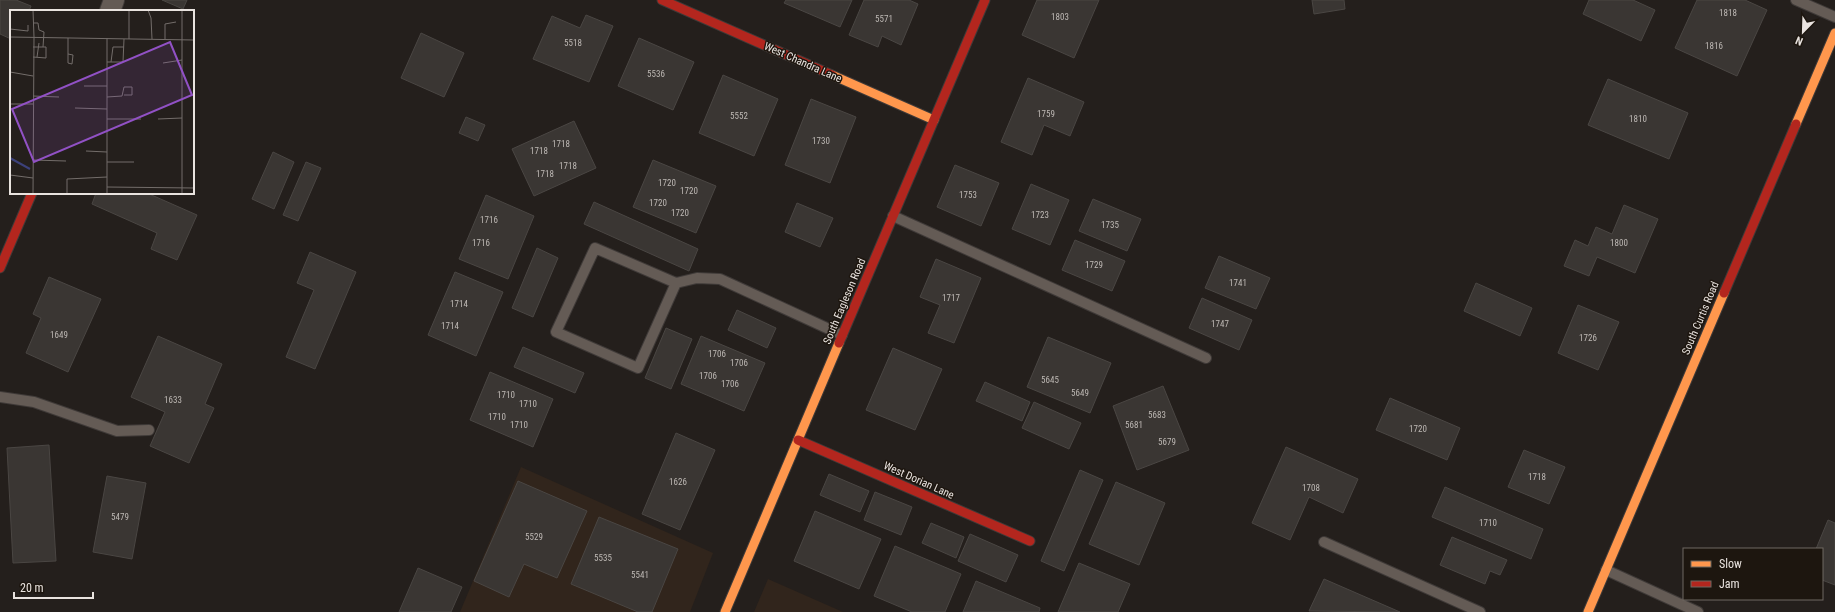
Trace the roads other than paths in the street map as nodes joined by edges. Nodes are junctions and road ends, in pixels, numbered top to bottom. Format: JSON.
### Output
{"nodes":[{"id":1,"x":114,"y":0,"type":"edge"},
{"id":2,"x":985,"y":0,"type":"edge"},
{"id":3,"x":1796,"y":0,"type":"edge"},
{"id":4,"x":669,"y":2,"type":"edge"},
{"id":5,"x":110,"y":10,"type":"edge"},
{"id":6,"x":1835,"y":17,"type":"edge"},
{"id":7,"x":1835,"y":33,"type":"edge"},
{"id":8,"x":934,"y":120,"type":"junction"},
{"id":9,"x":32,"y":194,"type":"edge"},
{"id":10,"x":893,"y":216,"type":"junction"},
{"id":11,"x":0,"y":268,"type":"edge"},
{"id":12,"x":676,"y":283,"type":"junction"},
{"id":13,"x":842,"y":336,"type":"junction"},
{"id":14,"x":1206,"y":358,"type":"dead end"},
{"id":15,"x":0,"y":397,"type":"edge"},
{"id":16,"x":149,"y":430,"type":"dead end"},
{"id":17,"x":798,"y":440,"type":"junction"},
{"id":18,"x":1030,"y":541,"type":"dead end"},
{"id":19,"x":1324,"y":542,"type":"dead end"},
{"id":20,"x":1606,"y":570,"type":"junction"},
{"id":21,"x":725,"y":612,"type":"edge"},
{"id":22,"x":1480,"y":612,"type":"edge"},
{"id":23,"x":1588,"y":612,"type":"edge"},
{"id":24,"x":1698,"y":612,"type":"edge"}],
"edges":[{"from":1,"to":5,"type":"street"},
{"from":2,"to":8,"type":"street","name":"South Eagleson Road"},
{"from":3,"to":6,"type":"lane"},
{"from":4,"to":8,"type":"street","name":"West Chandra Lane"},
{"from":7,"to":20,"type":"street","name":"South Curtis Road"},
{"from":8,"to":10,"type":"street","name":"South Eagleson Road"},
{"from":9,"to":11,"type":"street"},
{"from":10,"to":13,"type":"street","name":"South Eagleson Road"},
{"from":10,"to":14,"type":"lane"},
{"from":12,"to":12,"type":"lane"},
{"from":12,"to":13,"type":"lane"},
{"from":13,"to":17,"type":"street","name":"South Eagleson Road"},
{"from":15,"to":16,"type":"lane"},
{"from":17,"to":18,"type":"street","name":"West Dorian Lane"},
{"from":17,"to":21,"type":"street","name":"South Eagleson Road"},
{"from":19,"to":22,"type":"lane"},
{"from":20,"to":23,"type":"street","name":"South Curtis Road"},
{"from":20,"to":24,"type":"lane"}]}
